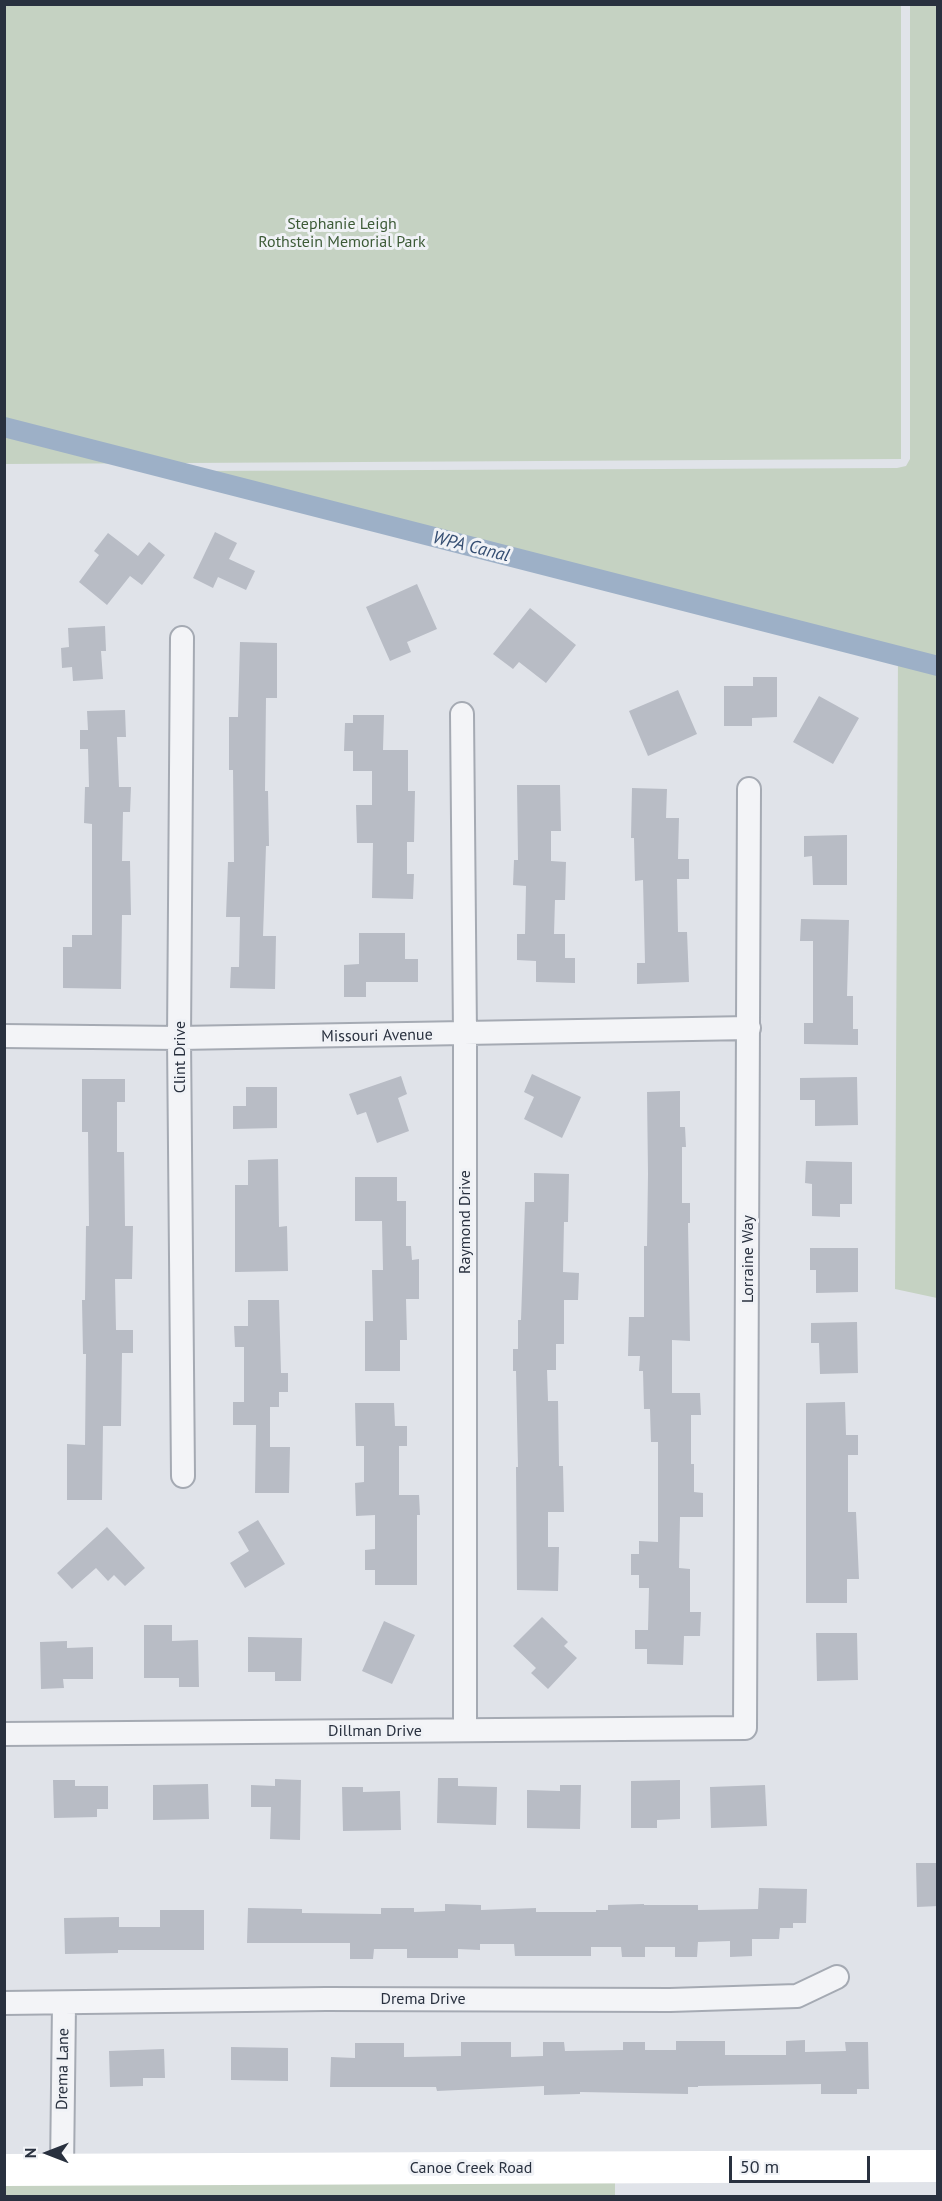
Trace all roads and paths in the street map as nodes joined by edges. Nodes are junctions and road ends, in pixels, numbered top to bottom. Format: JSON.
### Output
{"nodes":[{"id":1,"x":182,"y":638,"type":"dead end"},
{"id":2,"x":462,"y":714,"type":"dead end"},
{"id":3,"x":749,"y":789,"type":"dead end"},
{"id":4,"x":749,"y":1028,"type":"junction"},
{"id":5,"x":465,"y":1035,"type":"junction"},
{"id":6,"x":4,"y":1036,"type":"edge"},
{"id":7,"x":179,"y":1038,"type":"junction"},
{"id":8,"x":183,"y":1476,"type":"dead end"},
{"id":9,"x":745,"y":1728,"type":"joint"},
{"id":10,"x":465,"y":1730,"type":"junction"},
{"id":11,"x":4,"y":1734,"type":"edge"},
{"id":12,"x":837,"y":1977,"type":"dead end"},
{"id":13,"x":4,"y":2003,"type":"edge"},
{"id":14,"x":64,"y":2004,"type":"junction"},
{"id":15,"x":938,"y":2166,"type":"edge"},
{"id":16,"x":4,"y":2169,"type":"edge"},
{"id":17,"x":62,"y":2170,"type":"junction"}],
"edges":[{"from":1,"to":7,"type":"street","name":"Clint Drive"},
{"from":2,"to":5,"type":"street","name":"Raymond Drive"},
{"from":3,"to":4,"type":"street","name":"Lorraine Way"},
{"from":4,"to":5,"type":"street","name":"Missouri Avenue"},
{"from":4,"to":9,"type":"street","name":"Lorraine Way"},
{"from":5,"to":7,"type":"street","name":"Missouri Avenue"},
{"from":5,"to":10,"type":"street","name":"Raymond Drive"},
{"from":6,"to":7,"type":"street","name":"Missouri Avenue"},
{"from":7,"to":8,"type":"street","name":"Clint Drive"},
{"from":9,"to":10,"type":"street","name":"Dillman Drive"},
{"from":10,"to":11,"type":"street","name":"Dillman Drive"},
{"from":12,"to":14,"type":"street","name":"Drema Drive"},
{"from":13,"to":14,"type":"street","name":"Drema Drive"},
{"from":14,"to":17,"type":"street","name":"Drema Lane"},
{"from":15,"to":17,"type":"main road","name":"Canoe Creek Road"},
{"from":16,"to":17,"type":"main road","name":"Canoe Creek Road"}]}
